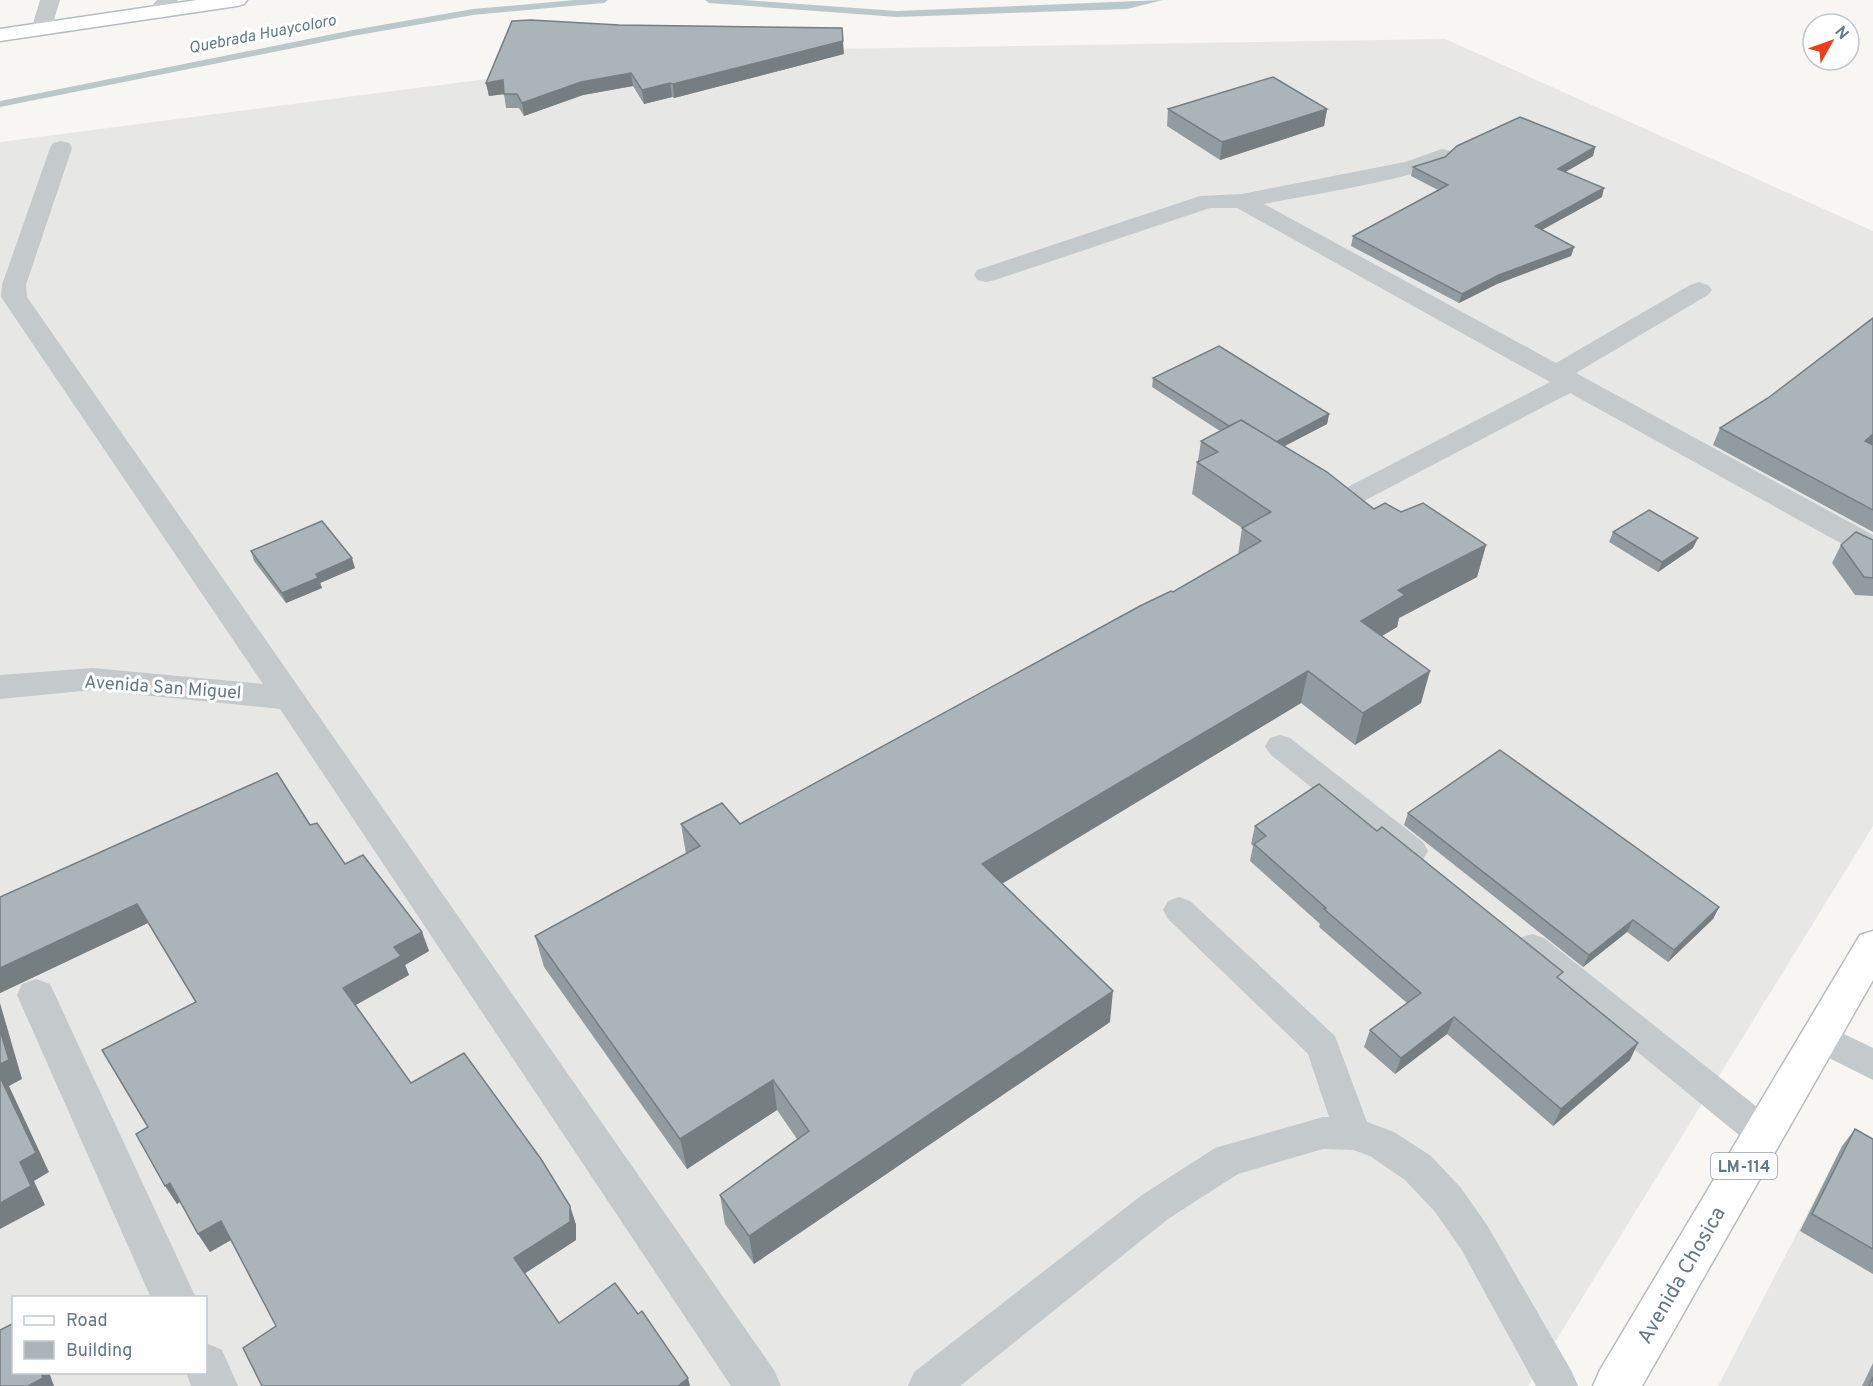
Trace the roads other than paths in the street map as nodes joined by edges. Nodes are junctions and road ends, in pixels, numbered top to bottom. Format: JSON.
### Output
{"nodes":[{"id":1,"x":50,"y":0,"type":"edge"},
{"id":2,"x":168,"y":0,"type":"edge"},
{"id":3,"x":237,"y":0,"type":"edge"},
{"id":4,"x":153,"y":14,"type":"junction"},
{"id":5,"x":41,"y":30,"type":"junction"},
{"id":6,"x":0,"y":35,"type":"edge"},
{"id":7,"x":61,"y":148,"type":"dead end"},
{"id":8,"x":1442,"y":156,"type":"edge"},
{"id":9,"x":1242,"y":201,"type":"junction"},
{"id":10,"x":986,"y":275,"type":"dead end"},
{"id":11,"x":1699,"y":290,"type":"dead end"},
{"id":12,"x":1563,"y":378,"type":"junction"},
{"id":13,"x":1352,"y":496,"type":"edge"},
{"id":14,"x":1873,"y":548,"type":"edge"},
{"id":15,"x":0,"y":687,"type":"edge"},
{"id":16,"x":290,"y":698,"type":"junction"},
{"id":17,"x":1280,"y":746,"type":"dead end"},
{"id":18,"x":1437,"y":872,"type":"edge"},
{"id":19,"x":1179,"y":910,"type":"dead end"},
{"id":20,"x":1512,"y":931,"type":"edge"},
{"id":21,"x":1873,"y":946,"type":"edge"},
{"id":22,"x":36,"y":995,"type":"dead end"},
{"id":23,"x":1821,"y":1038,"type":"junction"},
{"id":24,"x":1873,"y":1065,"type":"edge"},
{"id":25,"x":1763,"y":1133,"type":"junction"},
{"id":26,"x":1353,"y":1134,"type":"junction"},
{"id":27,"x":173,"y":1296,"type":"edge"},
{"id":28,"x":207,"y":1367,"type":"edge"},
{"id":29,"x":215,"y":1386,"type":"edge"},
{"id":30,"x":758,"y":1386,"type":"edge"},
{"id":31,"x":928,"y":1386,"type":"edge"},
{"id":32,"x":1558,"y":1386,"type":"edge"},
{"id":33,"x":1616,"y":1386,"type":"edge"}],
"edges":[{"from":1,"to":5,"type":"street"},
{"from":2,"to":4,"type":"street"},
{"from":3,"to":4,"type":"main road"},
{"from":4,"to":5,"type":"main road"},
{"from":5,"to":6,"type":"main road"},
{"from":7,"to":16,"type":"street"},
{"from":8,"to":9,"type":"street"},
{"from":9,"to":10,"type":"street"},
{"from":9,"to":12,"type":"street"},
{"from":11,"to":12,"type":"street"},
{"from":12,"to":13,"type":"street"},
{"from":12,"to":14,"type":"street"},
{"from":15,"to":16,"type":"street","name":"Avenida San Miguel"},
{"from":16,"to":30,"type":"street"},
{"from":17,"to":18,"type":"lane"},
{"from":19,"to":26,"type":"lane"},
{"from":20,"to":25,"type":"lane"},
{"from":21,"to":23,"type":"main road","name":"Avenida Chosica","number":"LM-114"},
{"from":22,"to":27,"type":"street"},
{"from":23,"to":24,"type":"lane"},
{"from":23,"to":25,"type":"main road","name":"Avenida Chosica","number":"LM-114"},
{"from":25,"to":33,"type":"main road","name":"Avenida Chosica","number":"LM-114"},
{"from":26,"to":31,"type":"lane"},
{"from":26,"to":32,"type":"lane"},
{"from":28,"to":29,"type":"street"}]}
